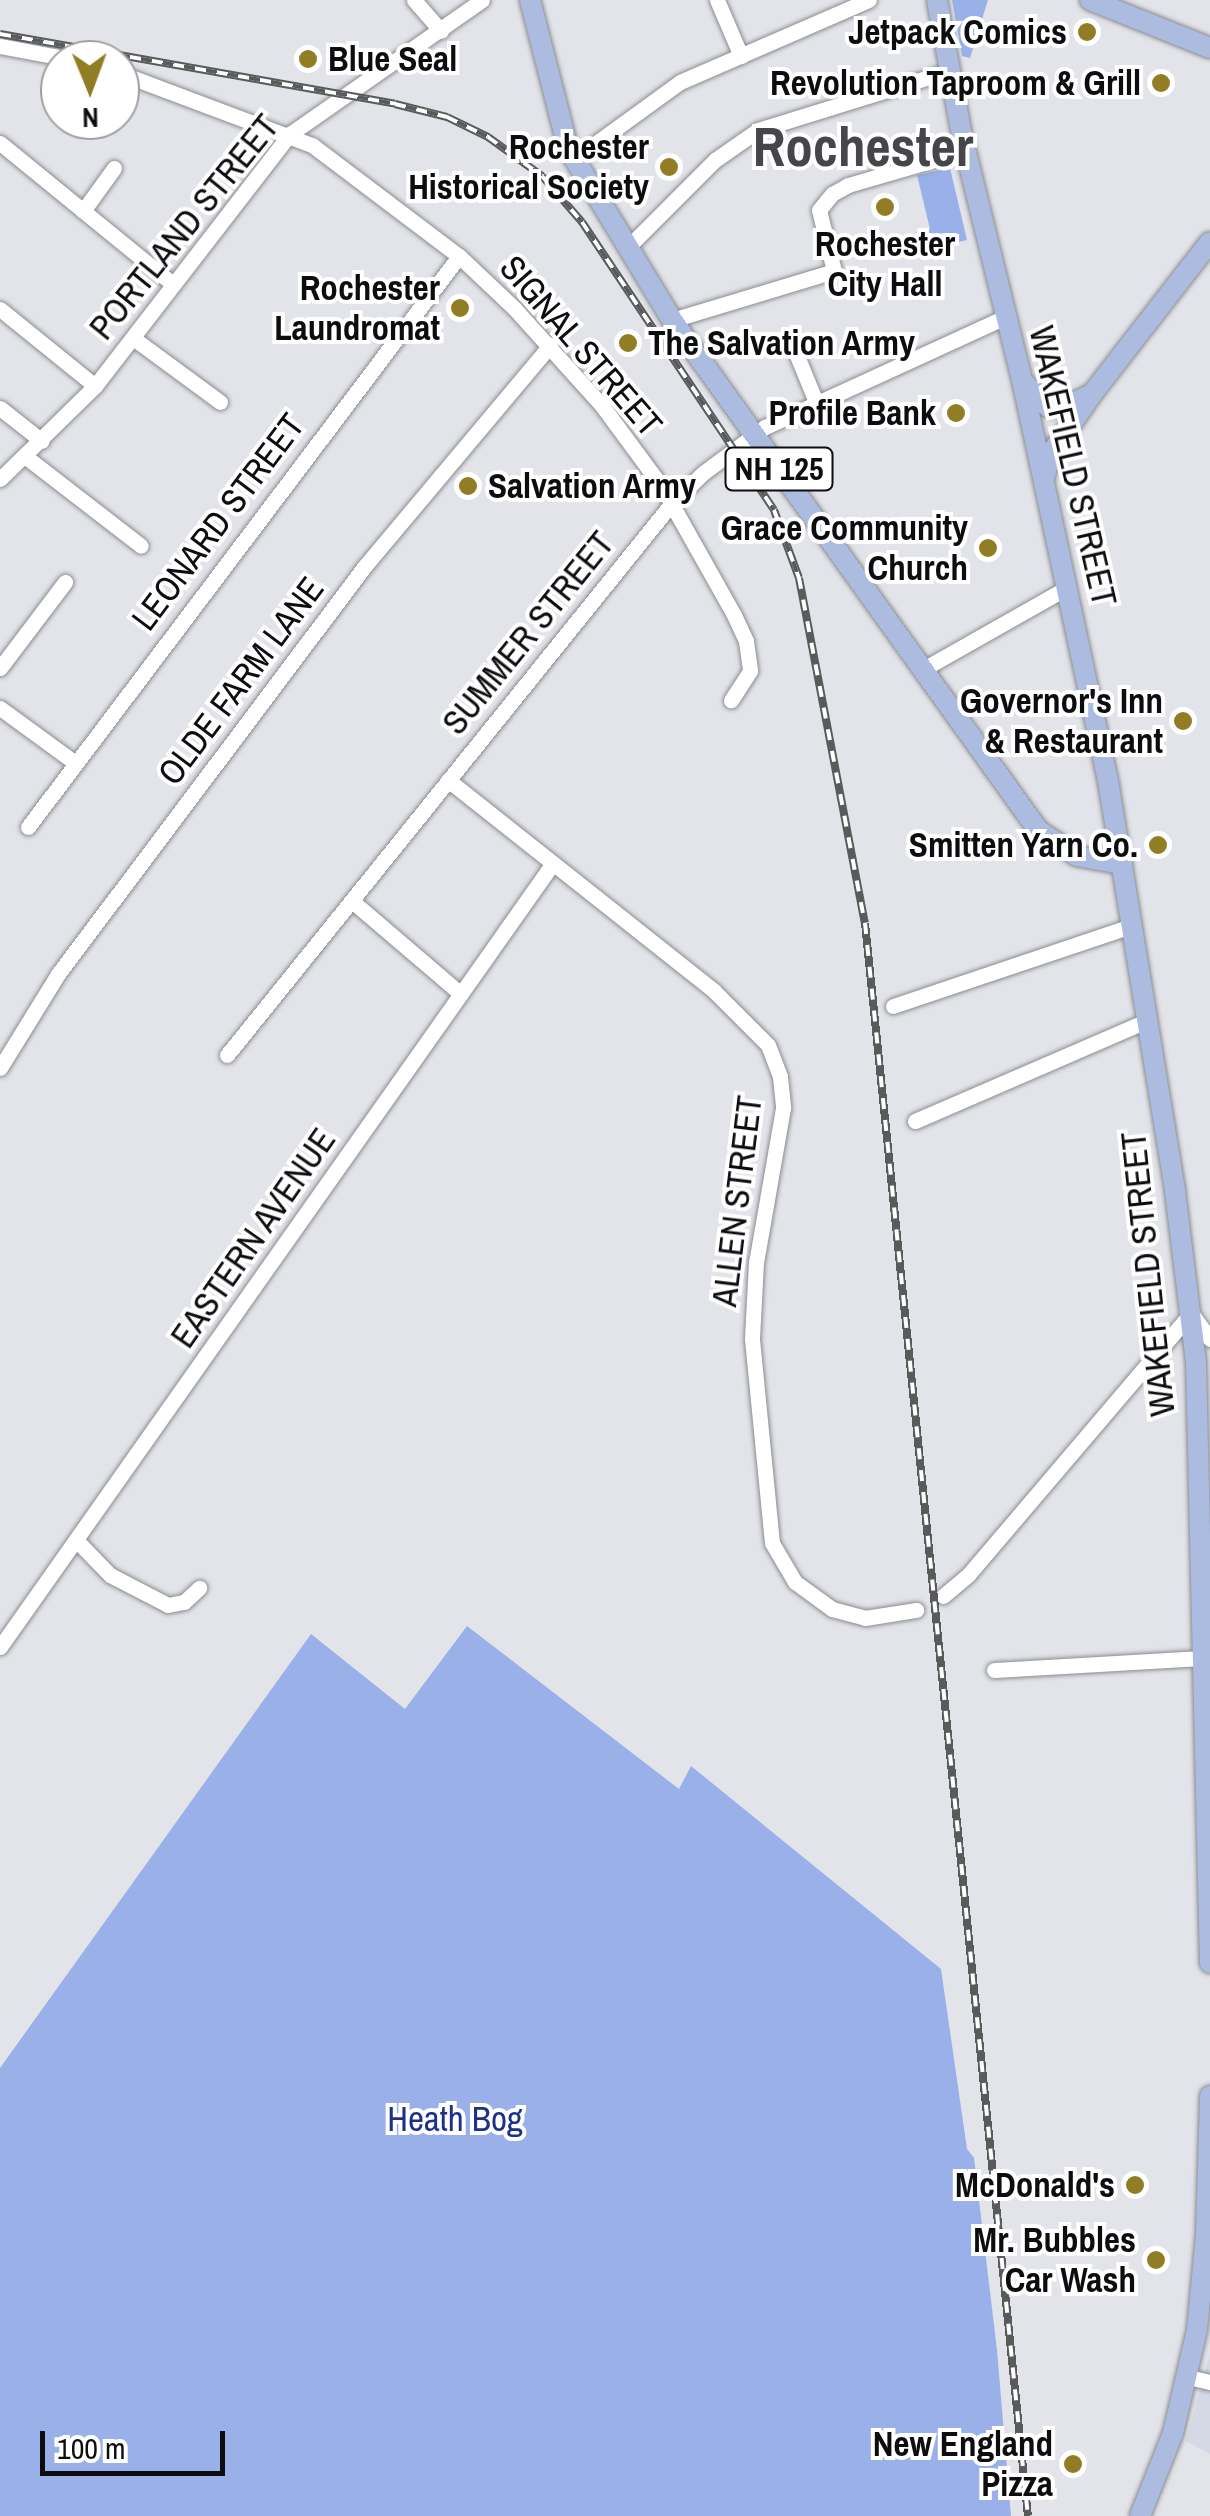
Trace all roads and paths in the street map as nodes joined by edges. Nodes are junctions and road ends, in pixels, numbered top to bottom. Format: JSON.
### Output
{"nodes":[{"id":1,"x":414,"y":0,"type":"edge"},
{"id":2,"x":482,"y":0,"type":"edge"},
{"id":3,"x":530,"y":0,"type":"edge"},
{"id":4,"x":716,"y":0,"type":"edge"},
{"id":5,"x":869,"y":0,"type":"edge"},
{"id":6,"x":937,"y":0,"type":"edge"},
{"id":7,"x":1090,"y":0,"type":"edge"},
{"id":8,"x":441,"y":30,"type":"junction"},
{"id":9,"x":0,"y":46,"type":"edge"},
{"id":10,"x":1210,"y":48,"type":"edge"},
{"id":11,"x":40,"y":53,"type":"edge"},
{"id":12,"x":741,"y":56,"type":"junction"},
{"id":13,"x":949,"y":71,"type":"junction"},
{"id":14,"x":140,"y":80,"type":"edge"},
{"id":15,"x":290,"y":134,"type":"junction"},
{"id":16,"x":0,"y":143,"type":"edge"},
{"id":17,"x":965,"y":151,"type":"junction"},
{"id":18,"x":574,"y":159,"type":"junction"},
{"id":19,"x":114,"y":168,"type":"dead end"},
{"id":20,"x":83,"y":211,"type":"junction"},
{"id":21,"x":1210,"y":242,"type":"edge"},
{"id":22,"x":627,"y":248,"type":"junction"},
{"id":23,"x":459,"y":256,"type":"junction"},
{"id":24,"x":173,"y":284,"type":"junction"},
{"id":25,"x":0,"y":309,"type":"edge"},
{"id":26,"x":1006,"y":316,"type":"junction"},
{"id":27,"x":672,"y":320,"type":"junction"},
{"id":28,"x":133,"y":338,"type":"junction"},
{"id":29,"x":791,"y":341,"type":"dead end"},
{"id":30,"x":550,"y":345,"type":"junction"},
{"id":31,"x":1022,"y":380,"type":"junction"},
{"id":32,"x":95,"y":386,"type":"junction"},
{"id":33,"x":1092,"y":394,"type":"junction"},
{"id":34,"x":220,"y":402,"type":"dead end"},
{"id":35,"x":816,"y":402,"type":"junction"},
{"id":36,"x":0,"y":408,"type":"edge"},
{"id":37,"x":754,"y":434,"type":"junction"},
{"id":38,"x":42,"y":442,"type":"junction"},
{"id":39,"x":26,"y":457,"type":"junction"},
{"id":40,"x":0,"y":479,"type":"edge"},
{"id":41,"x":1044,"y":482,"type":"junction"},
{"id":42,"x":672,"y":503,"type":"junction"},
{"id":43,"x":141,"y":546,"type":"dead end"},
{"id":44,"x":66,"y":582,"type":"dead end"},
{"id":45,"x":1068,"y":588,"type":"junction"},
{"id":46,"x":0,"y":668,"type":"edge"},
{"id":47,"x":926,"y":668,"type":"junction"},
{"id":48,"x":731,"y":700,"type":"dead end"},
{"id":49,"x":0,"y":708,"type":"edge"},
{"id":50,"x":74,"y":762,"type":"junction"},
{"id":51,"x":448,"y":780,"type":"junction"},
{"id":52,"x":28,"y":827,"type":"dead end"},
{"id":53,"x":553,"y":863,"type":"junction"},
{"id":54,"x":1122,"y":864,"type":"junction"},
{"id":55,"x":352,"y":901,"type":"junction"},
{"id":56,"x":1133,"y":925,"type":"junction"},
{"id":57,"x":462,"y":994,"type":"junction"},
{"id":58,"x":893,"y":1006,"type":"dead end"},
{"id":59,"x":1148,"y":1020,"type":"junction"},
{"id":60,"x":227,"y":1055,"type":"dead end"},
{"id":61,"x":0,"y":1068,"type":"edge"},
{"id":62,"x":915,"y":1121,"type":"dead end"},
{"id":63,"x":1191,"y":1313,"type":"junction"},
{"id":64,"x":1210,"y":1339,"type":"edge"},
{"id":65,"x":76,"y":1540,"type":"junction"},
{"id":66,"x":199,"y":1588,"type":"dead end"},
{"id":67,"x":943,"y":1596,"type":"dead end"},
{"id":68,"x":916,"y":1610,"type":"dead end"},
{"id":69,"x":0,"y":1647,"type":"edge"},
{"id":70,"x":1203,"y":1658,"type":"junction"},
{"id":71,"x":994,"y":1670,"type":"dead end"},
{"id":72,"x":1210,"y":1963,"type":"edge"},
{"id":73,"x":1210,"y":2096,"type":"edge"},
{"id":74,"x":1188,"y":2377,"type":"junction"},
{"id":75,"x":1210,"y":2382,"type":"edge"},
{"id":76,"x":1140,"y":2516,"type":"edge"}],
"edges":[{"from":1,"to":8,"type":"street"},
{"from":2,"to":8,"type":"street","name":"PORTLAND STREET"},
{"from":3,"to":18,"type":"main road","number":"NH 125"},
{"from":4,"to":12,"type":"street"},
{"from":5,"to":12,"type":"street"},
{"from":6,"to":13,"type":"main road","name":"WAKEFIELD STREET"},
{"from":7,"to":10,"type":"main road"},
{"from":8,"to":15,"type":"street","name":"PORTLAND STREET"},
{"from":9,"to":11,"type":"street"},
{"from":12,"to":18,"type":"street"},
{"from":13,"to":17,"type":"main road","name":"WAKEFIELD STREET"},
{"from":13,"to":22,"type":"street"},
{"from":14,"to":15,"type":"street","name":"SIGNAL STREET"},
{"from":15,"to":23,"type":"street","name":"SIGNAL STREET"},
{"from":15,"to":24,"type":"street","name":"PORTLAND STREET"},
{"from":16,"to":20,"type":"street"},
{"from":17,"to":26,"type":"main road","name":"WAKEFIELD STREET"},
{"from":17,"to":27,"type":"street"},
{"from":18,"to":22,"type":"main road","number":"NH 125"},
{"from":19,"to":20,"type":"street"},
{"from":20,"to":24,"type":"street"},
{"from":21,"to":33,"type":"main road"},
{"from":22,"to":27,"type":"main road","number":"NH 125"},
{"from":23,"to":30,"type":"street","name":"SIGNAL STREET"},
{"from":23,"to":50,"type":"street","name":"LEONARD STREET"},
{"from":24,"to":28,"type":"street","name":"PORTLAND STREET"},
{"from":25,"to":32,"type":"street"},
{"from":26,"to":31,"type":"main road","name":"WAKEFIELD STREET"},
{"from":26,"to":35,"type":"street","name":"SUMMER STREET"},
{"from":27,"to":37,"type":"main road","number":"NH 125"},
{"from":28,"to":32,"type":"street","name":"PORTLAND STREET"},
{"from":28,"to":34,"type":"street"},
{"from":29,"to":35,"type":"street"},
{"from":30,"to":42,"type":"street","name":"SIGNAL STREET"},
{"from":30,"to":61,"type":"street","name":"OLDE FARM LANE"},
{"from":31,"to":33,"type":"main road"},
{"from":31,"to":41,"type":"main road","name":"WAKEFIELD STREET"},
{"from":32,"to":38,"type":"street","name":"PORTLAND STREET"},
{"from":33,"to":41,"type":"main road"},
{"from":35,"to":37,"type":"street","name":"SUMMER STREET"},
{"from":36,"to":38,"type":"street"},
{"from":37,"to":42,"type":"street","name":"SUMMER STREET"},
{"from":37,"to":47,"type":"main road","number":"NH 125"},
{"from":38,"to":39,"type":"street","name":"PORTLAND STREET"},
{"from":39,"to":40,"type":"street","name":"PORTLAND STREET"},
{"from":39,"to":43,"type":"street"},
{"from":41,"to":45,"type":"main road","name":"WAKEFIELD STREET"},
{"from":42,"to":48,"type":"street","name":"SIGNAL STREET"},
{"from":42,"to":51,"type":"street","name":"SUMMER STREET"},
{"from":44,"to":46,"type":"street"},
{"from":45,"to":47,"type":"street"},
{"from":45,"to":54,"type":"main road","name":"WAKEFIELD STREET"},
{"from":47,"to":54,"type":"main road","number":"NH 125"},
{"from":49,"to":50,"type":"street"},
{"from":50,"to":52,"type":"street","name":"LEONARD STREET"},
{"from":51,"to":53,"type":"street","name":"ALLEN STREET"},
{"from":51,"to":55,"type":"street","name":"SUMMER STREET"},
{"from":53,"to":57,"type":"street","name":"EASTERN AVENUE"},
{"from":53,"to":68,"type":"street","name":"ALLEN STREET"},
{"from":54,"to":56,"type":"main road","name":"WAKEFIELD STREET"},
{"from":55,"to":57,"type":"street"},
{"from":55,"to":60,"type":"street","name":"SUMMER STREET"},
{"from":56,"to":58,"type":"street"},
{"from":56,"to":59,"type":"main road","name":"WAKEFIELD STREET"},
{"from":57,"to":65,"type":"street","name":"EASTERN AVENUE"},
{"from":59,"to":62,"type":"street"},
{"from":59,"to":63,"type":"main road","name":"WAKEFIELD STREET"},
{"from":63,"to":64,"type":"street"},
{"from":63,"to":67,"type":"street"},
{"from":63,"to":70,"type":"main road","name":"WAKEFIELD STREET"},
{"from":65,"to":66,"type":"street"},
{"from":65,"to":69,"type":"street","name":"EASTERN AVENUE"},
{"from":70,"to":71,"type":"street"},
{"from":70,"to":72,"type":"main road","name":"WAKEFIELD STREET"},
{"from":73,"to":74,"type":"main road"},
{"from":74,"to":75,"type":"street"},
{"from":74,"to":76,"type":"main road"}]}
